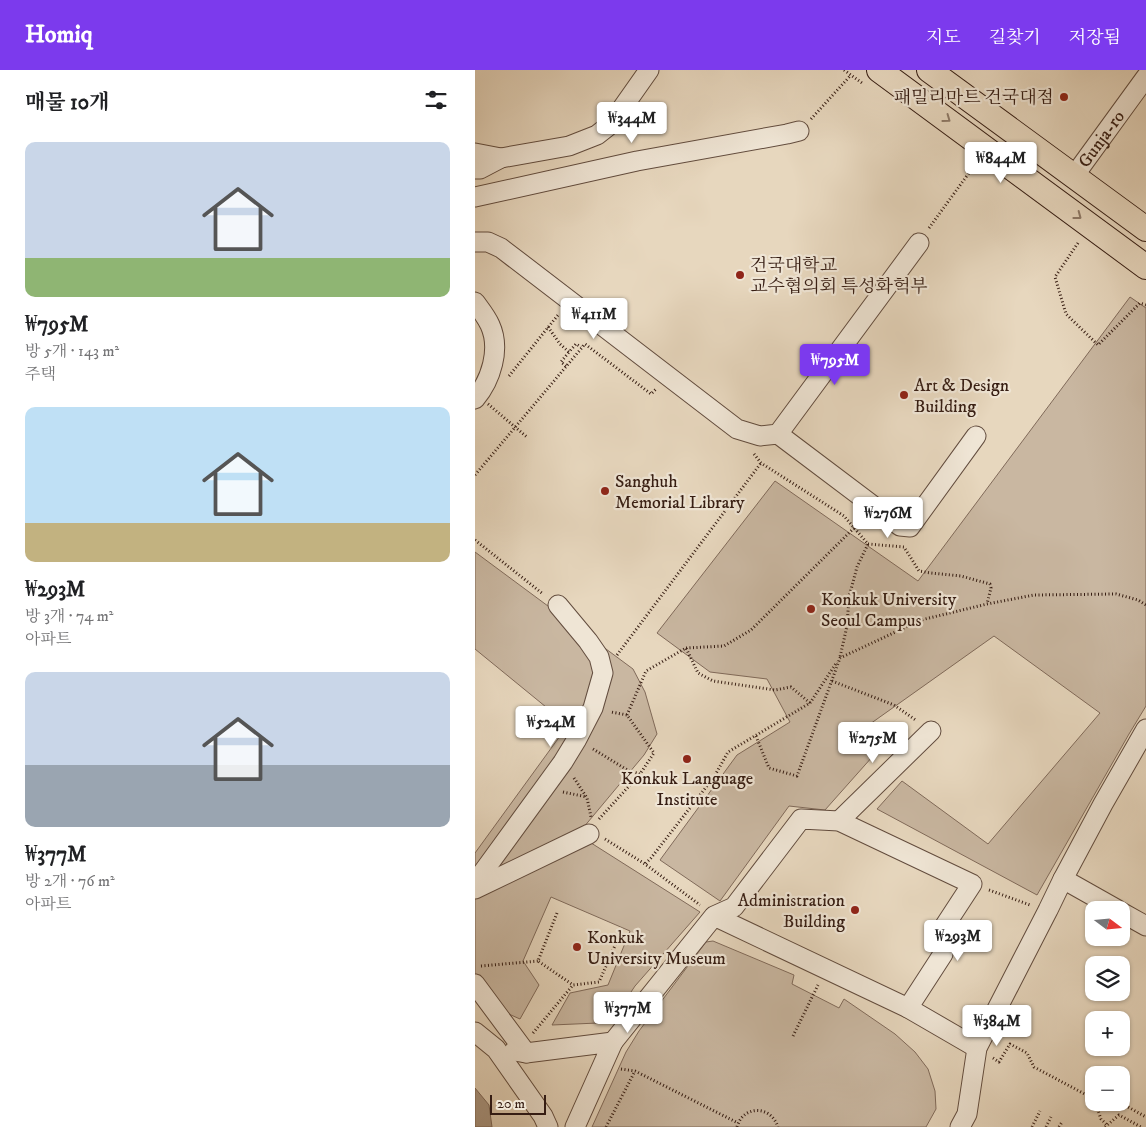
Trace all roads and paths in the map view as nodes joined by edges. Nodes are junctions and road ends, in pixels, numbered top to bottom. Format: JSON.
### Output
{"nodes":[{"id":1,"x":649,"y":70,"type":"edge"},
{"id":2,"x":879,"y":70,"type":"edge"},
{"id":3,"x":929,"y":70,"type":"edge"},
{"id":4,"x":1142,"y":70,"type":"edge"},
{"id":5,"x":851,"y":75,"type":"dead end"},
{"id":6,"x":1146,"y":75,"type":"edge"},
{"id":7,"x":799,"y":131,"type":"joint"},
{"id":8,"x":475,"y":153,"type":"edge"},
{"id":9,"x":501,"y":158,"type":"junction"},
{"id":10,"x":974,"y":166,"type":"dead end"},
{"id":11,"x":475,"y":169,"type":"edge"},
{"id":12,"x":1074,"y":176,"type":"junction"},
{"id":13,"x":475,"y":198,"type":"edge"},
{"id":14,"x":1146,"y":229,"type":"edge"},
{"id":15,"x":475,"y":242,"type":"edge"},
{"id":16,"x":919,"y":243,"type":"joint"},
{"id":17,"x":1078,"y":243,"type":"dead end"},
{"id":18,"x":1146,"y":267,"type":"edge"},
{"id":19,"x":475,"y":302,"type":"edge"},
{"id":20,"x":1146,"y":306,"type":"edge"},
{"id":21,"x":531,"y":347,"type":"dead end"},
{"id":22,"x":581,"y":347,"type":"junction"},
{"id":23,"x":569,"y":352,"type":"junction"},
{"id":24,"x":566,"y":366,"type":"junction"},
{"id":25,"x":651,"y":394,"type":"dead end"},
{"id":26,"x":482,"y":402,"type":"edge"},
{"id":27,"x":737,"y":429,"type":"junction"},
{"id":28,"x":778,"y":434,"type":"junction"},
{"id":29,"x":976,"y":436,"type":"dead end"},
{"id":30,"x":528,"y":438,"type":"dead end"},
{"id":31,"x":761,"y":463,"type":"junction"},
{"id":32,"x":475,"y":475,"type":"edge"},
{"id":33,"x":854,"y":528,"type":"junction"},
{"id":34,"x":475,"y":540,"type":"edge"},
{"id":35,"x":868,"y":544,"type":"junction"},
{"id":36,"x":987,"y":604,"type":"junction"},
{"id":37,"x":558,"y":605,"type":"joint"},
{"id":38,"x":1146,"y":605,"type":"edge"},
{"id":39,"x":623,"y":648,"type":"dead end"},
{"id":40,"x":686,"y":648,"type":"junction"},
{"id":41,"x":840,"y":658,"type":"junction"},
{"id":42,"x":832,"y":681,"type":"junction"},
{"id":43,"x":809,"y":703,"type":"junction"},
{"id":44,"x":593,"y":708,"type":"junction"},
{"id":45,"x":627,"y":715,"type":"junction"},
{"id":46,"x":1146,"y":729,"type":"edge"},
{"id":47,"x":931,"y":731,"type":"joint"},
{"id":48,"x":756,"y":736,"type":"junction"},
{"id":49,"x":577,"y":739,"type":"junction"},
{"id":50,"x":563,"y":762,"type":"junction"},
{"id":51,"x":640,"y":774,"type":"junction"},
{"id":52,"x":591,"y":814,"type":"dead end"},
{"id":53,"x":839,"y":821,"type":"junction"},
{"id":54,"x":595,"y":830,"type":"junction"},
{"id":55,"x":645,"y":864,"type":"junction"},
{"id":56,"x":1063,"y":879,"type":"junction"},
{"id":57,"x":475,"y":883,"type":"edge"},
{"id":58,"x":972,"y":884,"type":"junction"},
{"id":59,"x":475,"y":889,"type":"edge"},
{"id":60,"x":1102,"y":901,"type":"edge"},
{"id":61,"x":1023,"y":902,"type":"dead end"},
{"id":62,"x":734,"y":907,"type":"junction"},
{"id":63,"x":557,"y":913,"type":"dead end"},
{"id":64,"x":714,"y":916,"type":"junction"},
{"id":65,"x":1130,"y":917,"type":"edge"},
{"id":66,"x":1146,"y":926,"type":"edge"},
{"id":67,"x":743,"y":930,"type":"junction"},
{"id":68,"x":617,"y":941,"type":"dead end"},
{"id":69,"x":538,"y":961,"type":"junction"},
{"id":70,"x":475,"y":967,"type":"edge"},
{"id":71,"x":475,"y":984,"type":"edge"},
{"id":72,"x":573,"y":986,"type":"junction"},
{"id":73,"x":814,"y":992,"type":"dead end"},
{"id":74,"x":908,"y":1008,"type":"junction"},
{"id":75,"x":548,"y":1014,"type":"dead end"},
{"id":76,"x":475,"y":1032,"type":"edge"},
{"id":77,"x":793,"y":1036,"type":"dead end"},
{"id":78,"x":613,"y":1042,"type":"junction"},
{"id":79,"x":977,"y":1048,"type":"junction"},
{"id":80,"x":496,"y":1049,"type":"junction"},
{"id":81,"x":527,"y":1053,"type":"junction"},
{"id":82,"x":999,"y":1062,"type":"dead end"},
{"id":83,"x":603,"y":1066,"type":"junction"},
{"id":84,"x":635,"y":1071,"type":"junction"},
{"id":85,"x":1085,"y":1095,"type":"edge"},
{"id":86,"x":1130,"y":1108,"type":"edge"},
{"id":87,"x":1040,"y":1111,"type":"dead end"},
{"id":88,"x":1098,"y":1111,"type":"edge"},
{"id":89,"x":1051,"y":1117,"type":"dead end"},
{"id":90,"x":1146,"y":1117,"type":"edge"},
{"id":91,"x":1062,"y":1122,"type":"dead end"},
{"id":92,"x":737,"y":1125,"type":"edge"},
{"id":93,"x":1106,"y":1126,"type":"edge"},
{"id":94,"x":548,"y":1127,"type":"edge"},
{"id":95,"x":575,"y":1127,"type":"edge"},
{"id":96,"x":606,"y":1127,"type":"edge"},
{"id":97,"x":778,"y":1127,"type":"edge"},
{"id":98,"x":960,"y":1127,"type":"edge"},
{"id":99,"x":1032,"y":1127,"type":"edge"},
{"id":100,"x":1046,"y":1127,"type":"edge"},
{"id":101,"x":1059,"y":1127,"type":"edge"},
{"id":102,"x":1141,"y":1127,"type":"edge"}],
"edges":[{"from":1,"to":9,"type":"street"},
{"from":2,"to":18,"type":"main road","one_way":true},
{"from":3,"to":12,"type":"main road"},
{"from":4,"to":6,"type":"street","name":"Gunja-ro"},
{"from":5,"to":7,"type":"path"},
{"from":6,"to":12,"type":"street","name":"Gunja-ro"},
{"from":7,"to":13,"type":"street"},
{"from":8,"to":9,"type":"street"},
{"from":9,"to":11,"type":"street"},
{"from":10,"to":16,"type":"path"},
{"from":12,"to":14,"type":"main road"},
{"from":15,"to":27,"type":"street"},
{"from":16,"to":28,"type":"street"},
{"from":17,"to":20,"type":"path"},
{"from":19,"to":26,"type":"street"},
{"from":21,"to":23,"type":"path"},
{"from":22,"to":23,"type":"path"},
{"from":22,"to":24,"type":"path"},
{"from":22,"to":25,"type":"path"},
{"from":23,"to":24,"type":"path"},
{"from":24,"to":32,"type":"path"},
{"from":26,"to":30,"type":"path","bridge":true},
{"from":27,"to":28,"type":"street"},
{"from":27,"to":31,"type":"path"},
{"from":28,"to":29,"type":"street"},
{"from":31,"to":33,"type":"path"},
{"from":31,"to":39,"type":"path"},
{"from":33,"to":35,"type":"path"},
{"from":33,"to":40,"type":"path"},
{"from":34,"to":37,"type":"path"},
{"from":35,"to":36,"type":"path"},
{"from":35,"to":41,"type":"path"},
{"from":36,"to":38,"type":"path"},
{"from":36,"to":41,"type":"path"},
{"from":37,"to":44,"type":"street"},
{"from":40,"to":43,"type":"path"},
{"from":40,"to":45,"type":"path"},
{"from":41,"to":42,"type":"path"},
{"from":41,"to":43,"type":"path"},
{"from":42,"to":47,"type":"path"},
{"from":42,"to":48,"type":"path"},
{"from":43,"to":48,"type":"path"},
{"from":44,"to":45,"type":"path"},
{"from":44,"to":49,"type":"street"},
{"from":45,"to":51,"type":"path"},
{"from":46,"to":56,"type":"street"},
{"from":47,"to":53,"type":"street"},
{"from":48,"to":55,"type":"path"},
{"from":49,"to":50,"type":"street"},
{"from":49,"to":51,"type":"path"},
{"from":50,"to":52,"type":"path"},
{"from":50,"to":57,"type":"street"},
{"from":51,"to":54,"type":"path"},
{"from":53,"to":58,"type":"street"},
{"from":53,"to":62,"type":"street"},
{"from":54,"to":55,"type":"path"},
{"from":54,"to":59,"type":"street"},
{"from":55,"to":64,"type":"path"},
{"from":56,"to":60,"type":"street"},
{"from":56,"to":79,"type":"street"},
{"from":58,"to":61,"type":"path"},
{"from":58,"to":74,"type":"street"},
{"from":62,"to":64,"type":"street"},
{"from":62,"to":67,"type":"street"},
{"from":63,"to":69,"type":"path"},
{"from":64,"to":67,"type":"street"},
{"from":64,"to":78,"type":"street"},
{"from":65,"to":66,"type":"street"},
{"from":67,"to":74,"type":"street"},
{"from":68,"to":72,"type":"path"},
{"from":69,"to":70,"type":"path"},
{"from":69,"to":72,"type":"path"},
{"from":71,"to":81,"type":"street"},
{"from":72,"to":75,"type":"path"},
{"from":73,"to":77,"type":"path"},
{"from":74,"to":79,"type":"street"},
{"from":76,"to":80,"type":"street"},
{"from":78,"to":81,"type":"street"},
{"from":78,"to":83,"type":"street"},
{"from":79,"to":98,"type":"street"},
{"from":80,"to":81,"type":"street"},
{"from":80,"to":94,"type":"street"},
{"from":82,"to":85,"type":"path"},
{"from":83,"to":84,"type":"path"},
{"from":83,"to":95,"type":"street"},
{"from":84,"to":92,"type":"path"},
{"from":84,"to":96,"type":"path"},
{"from":86,"to":90,"type":"path"},
{"from":87,"to":99,"type":"path"},
{"from":88,"to":93,"type":"path"},
{"from":89,"to":100,"type":"path"},
{"from":91,"to":101,"type":"path"},
{"from":92,"to":97,"type":"path"},
{"from":93,"to":102,"type":"path"}]}
